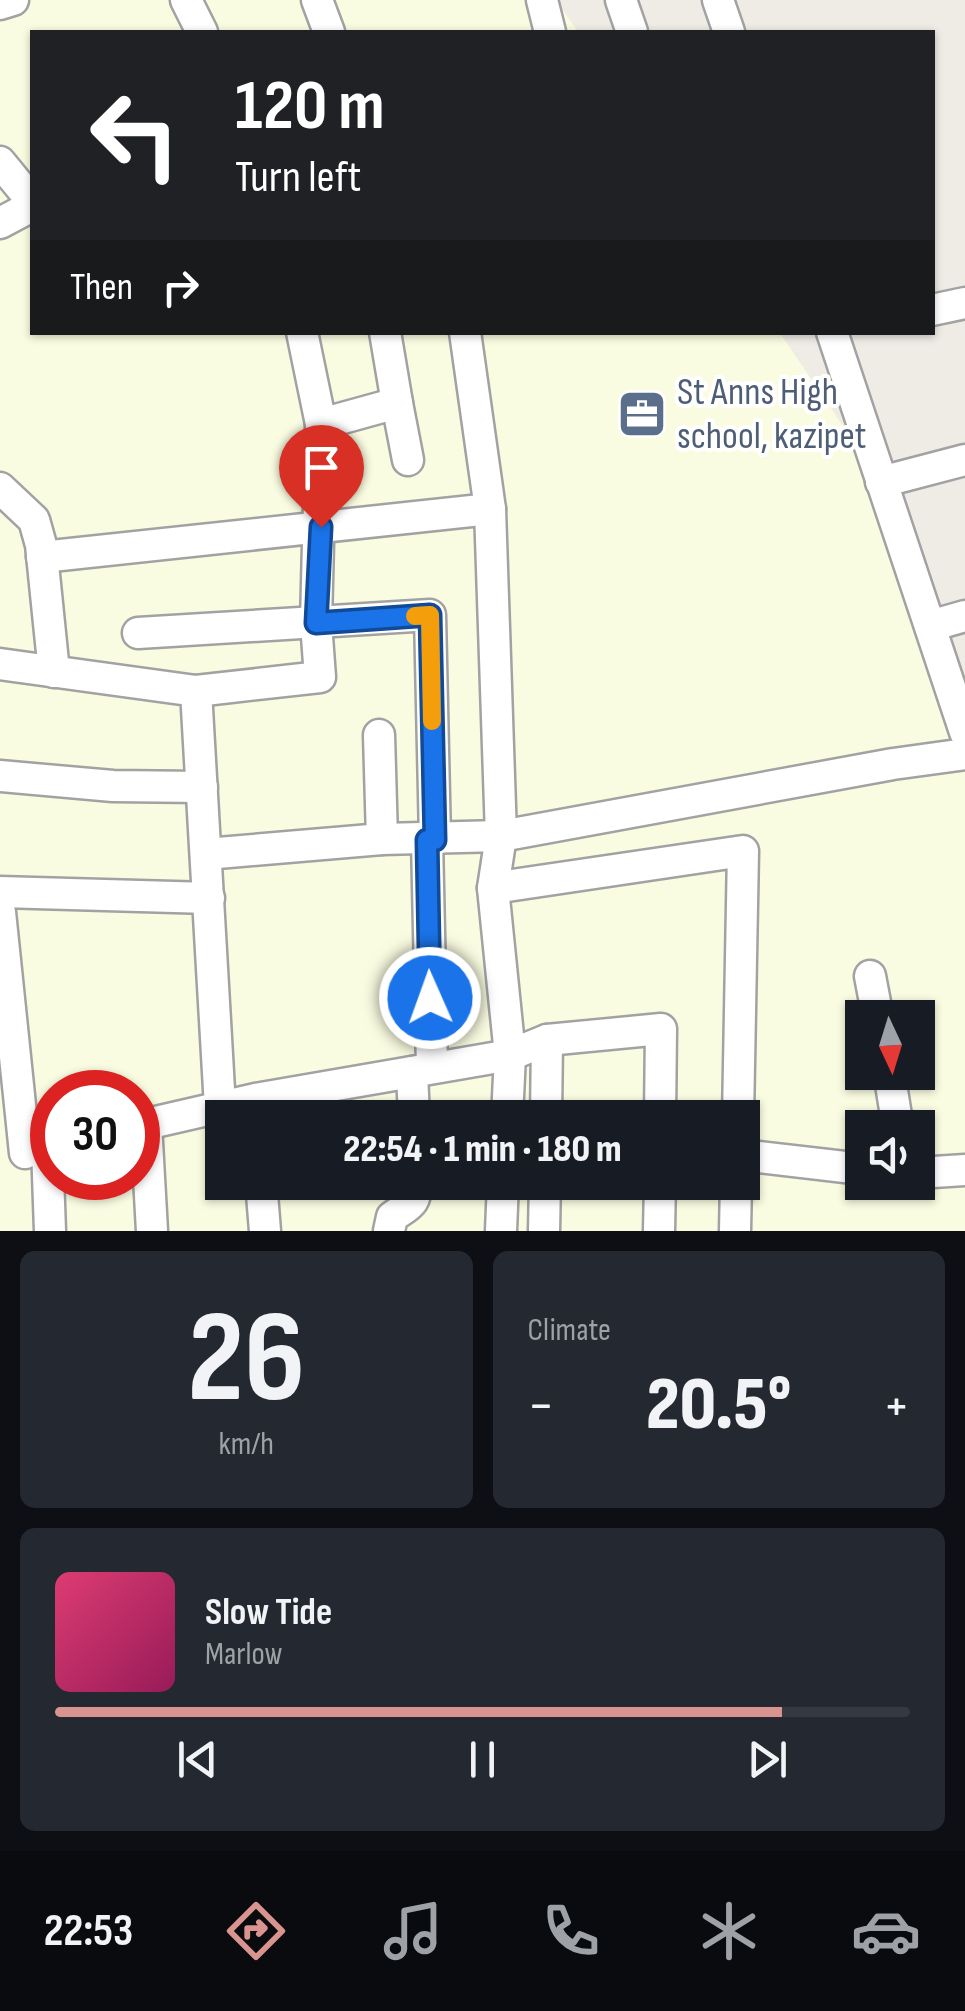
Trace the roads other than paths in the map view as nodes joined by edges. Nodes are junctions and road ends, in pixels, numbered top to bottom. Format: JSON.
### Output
{"nodes":[{"id":1,"x":13,"y":0,"type":"edge"},
{"id":2,"x":186,"y":0,"type":"edge"},
{"id":3,"x":317,"y":0,"type":"edge"},
{"id":4,"x":542,"y":0,"type":"edge"},
{"id":5,"x":621,"y":0,"type":"edge"},
{"id":6,"x":718,"y":0,"type":"edge"},
{"id":7,"x":0,"y":4,"type":"edge"},
{"id":8,"x":201,"y":30,"type":"edge"},
{"id":9,"x":328,"y":30,"type":"edge"},
{"id":10,"x":550,"y":30,"type":"edge"},
{"id":11,"x":631,"y":30,"type":"edge"},
{"id":12,"x":728,"y":30,"type":"edge"},
{"id":13,"x":0,"y":162,"type":"edge"},
{"id":14,"x":30,"y":201,"type":"edge"},
{"id":15,"x":30,"y":205,"type":"edge"},
{"id":16,"x":0,"y":223,"type":"edge"},
{"id":17,"x":965,"y":303,"type":"edge"},
{"id":18,"x":935,"y":309,"type":"edge"},
{"id":19,"x":303,"y":335,"type":"edge"},
{"id":20,"x":385,"y":335,"type":"edge"},
{"id":21,"x":465,"y":335,"type":"edge"},
{"id":22,"x":835,"y":335,"type":"edge"},
{"id":23,"x":398,"y":402,"type":"junction"},
{"id":24,"x":321,"y":424,"type":"junction"},
{"id":25,"x":408,"y":460,"type":"dead end"},
{"id":26,"x":965,"y":460,"type":"edge"},
{"id":27,"x":881,"y":482,"type":"junction"},
{"id":28,"x":0,"y":488,"type":"edge"},
{"id":29,"x":490,"y":509,"type":"junction"},
{"id":30,"x":321,"y":527,"type":"junction"},
{"id":31,"x":42,"y":557,"type":"junction"},
{"id":32,"x":965,"y":616,"type":"edge"},
{"id":33,"x":316,"y":623,"type":"junction"},
{"id":34,"x":930,"y":626,"type":"junction"},
{"id":35,"x":138,"y":632,"type":"dead end"},
{"id":36,"x":0,"y":664,"type":"edge"},
{"id":37,"x":54,"y":672,"type":"junction"},
{"id":38,"x":196,"y":692,"type":"junction"},
{"id":39,"x":965,"y":732,"type":"edge"},
{"id":40,"x":378,"y":735,"type":"dead end"},
{"id":41,"x":965,"y":754,"type":"edge"},
{"id":42,"x":0,"y":776,"type":"edge"},
{"id":43,"x":202,"y":788,"type":"junction"},
{"id":44,"x":501,"y":836,"type":"junction"},
{"id":45,"x":382,"y":839,"type":"junction"},
{"id":46,"x":431,"y":840,"type":"junction"},
{"id":47,"x":206,"y":854,"type":"junction"},
{"id":48,"x":493,"y":888,"type":"junction"},
{"id":49,"x":0,"y":892,"type":"edge"},
{"id":50,"x":208,"y":898,"type":"junction"},
{"id":51,"x":0,"y":912,"type":"edge"},
{"id":52,"x":870,"y":976,"type":"dead end"},
{"id":53,"x":875,"y":1000,"type":"edge"},
{"id":54,"x":547,"y":1040,"type":"junction"},
{"id":55,"x":510,"y":1055,"type":"junction"},
{"id":56,"x":422,"y":1070,"type":"junction"},
{"id":57,"x":220,"y":1100,"type":"edge"},
{"id":58,"x":291,"y":1100,"type":"edge"},
{"id":59,"x":417,"y":1100,"type":"edge"},
{"id":60,"x":508,"y":1100,"type":"edge"},
{"id":61,"x":546,"y":1100,"type":"edge"},
{"id":62,"x":660,"y":1100,"type":"edge"},
{"id":63,"x":738,"y":1100,"type":"edge"},
{"id":64,"x":205,"y":1110,"type":"edge"},
{"id":65,"x":160,"y":1120,"type":"edge"},
{"id":66,"x":30,"y":1143,"type":"edge"},
{"id":67,"x":760,"y":1156,"type":"edge"},
{"id":68,"x":845,"y":1167,"type":"edge"},
{"id":69,"x":965,"y":1170,"type":"edge"},
{"id":70,"x":935,"y":1172,"type":"edge"},
{"id":71,"x":43,"y":1200,"type":"edge"},
{"id":72,"x":149,"y":1200,"type":"edge"},
{"id":73,"x":262,"y":1200,"type":"edge"},
{"id":74,"x":415,"y":1200,"type":"edge"},
{"id":75,"x":502,"y":1200,"type":"edge"},
{"id":76,"x":545,"y":1200,"type":"edge"},
{"id":77,"x":660,"y":1200,"type":"edge"},
{"id":78,"x":735,"y":1200,"type":"edge"},
{"id":79,"x":50,"y":1231,"type":"edge"},
{"id":80,"x":152,"y":1231,"type":"edge"},
{"id":81,"x":265,"y":1231,"type":"edge"},
{"id":82,"x":389,"y":1231,"type":"edge"},
{"id":83,"x":501,"y":1231,"type":"edge"},
{"id":84,"x":544,"y":1231,"type":"edge"},
{"id":85,"x":659,"y":1231,"type":"edge"},
{"id":86,"x":734,"y":1231,"type":"edge"}],
"edges":[{"from":1,"to":7,"type":"street"},
{"from":2,"to":8,"type":"street"},
{"from":3,"to":9,"type":"street"},
{"from":4,"to":10,"type":"street"},
{"from":5,"to":11,"type":"street"},
{"from":6,"to":12,"type":"street"},
{"from":13,"to":14,"type":"street"},
{"from":15,"to":16,"type":"street"},
{"from":17,"to":18,"type":"street"},
{"from":19,"to":24,"type":"street"},
{"from":20,"to":23,"type":"street"},
{"from":21,"to":29,"type":"street"},
{"from":22,"to":27,"type":"street"},
{"from":23,"to":24,"type":"street"},
{"from":23,"to":25,"type":"street"},
{"from":24,"to":30,"type":"street"},
{"from":26,"to":27,"type":"street"},
{"from":27,"to":34,"type":"street"},
{"from":28,"to":31,"type":"street"},
{"from":29,"to":30,"type":"street"},
{"from":29,"to":44,"type":"street"},
{"from":30,"to":31,"type":"street"},
{"from":30,"to":33,"type":"street"},
{"from":31,"to":37,"type":"street"},
{"from":32,"to":34,"type":"street"},
{"from":33,"to":35,"type":"street"},
{"from":33,"to":38,"type":"street"},
{"from":33,"to":46,"type":"street"},
{"from":34,"to":39,"type":"street"},
{"from":36,"to":37,"type":"street"},
{"from":37,"to":38,"type":"street"},
{"from":38,"to":43,"type":"street"},
{"from":40,"to":45,"type":"street"},
{"from":41,"to":44,"type":"street"},
{"from":42,"to":43,"type":"street"},
{"from":43,"to":47,"type":"street"},
{"from":44,"to":46,"type":"street"},
{"from":44,"to":48,"type":"street"},
{"from":45,"to":46,"type":"street"},
{"from":45,"to":47,"type":"street"},
{"from":46,"to":56,"type":"street"},
{"from":47,"to":50,"type":"street"},
{"from":48,"to":55,"type":"street"},
{"from":48,"to":63,"type":"street"},
{"from":49,"to":50,"type":"street"},
{"from":50,"to":57,"type":"street"},
{"from":51,"to":66,"type":"street"},
{"from":52,"to":53,"type":"street"},
{"from":54,"to":55,"type":"street"},
{"from":54,"to":61,"type":"street"},
{"from":54,"to":62,"type":"street"},
{"from":55,"to":56,"type":"street"},
{"from":55,"to":60,"type":"street"},
{"from":56,"to":58,"type":"street"},
{"from":56,"to":59,"type":"street"},
{"from":64,"to":65,"type":"street"},
{"from":67,"to":68,"type":"street"},
{"from":69,"to":70,"type":"street"},
{"from":71,"to":79,"type":"street"},
{"from":72,"to":80,"type":"street"},
{"from":73,"to":81,"type":"street"},
{"from":74,"to":82,"type":"street"},
{"from":75,"to":83,"type":"street"},
{"from":76,"to":84,"type":"street"},
{"from":77,"to":85,"type":"street"},
{"from":78,"to":86,"type":"street"}]}
